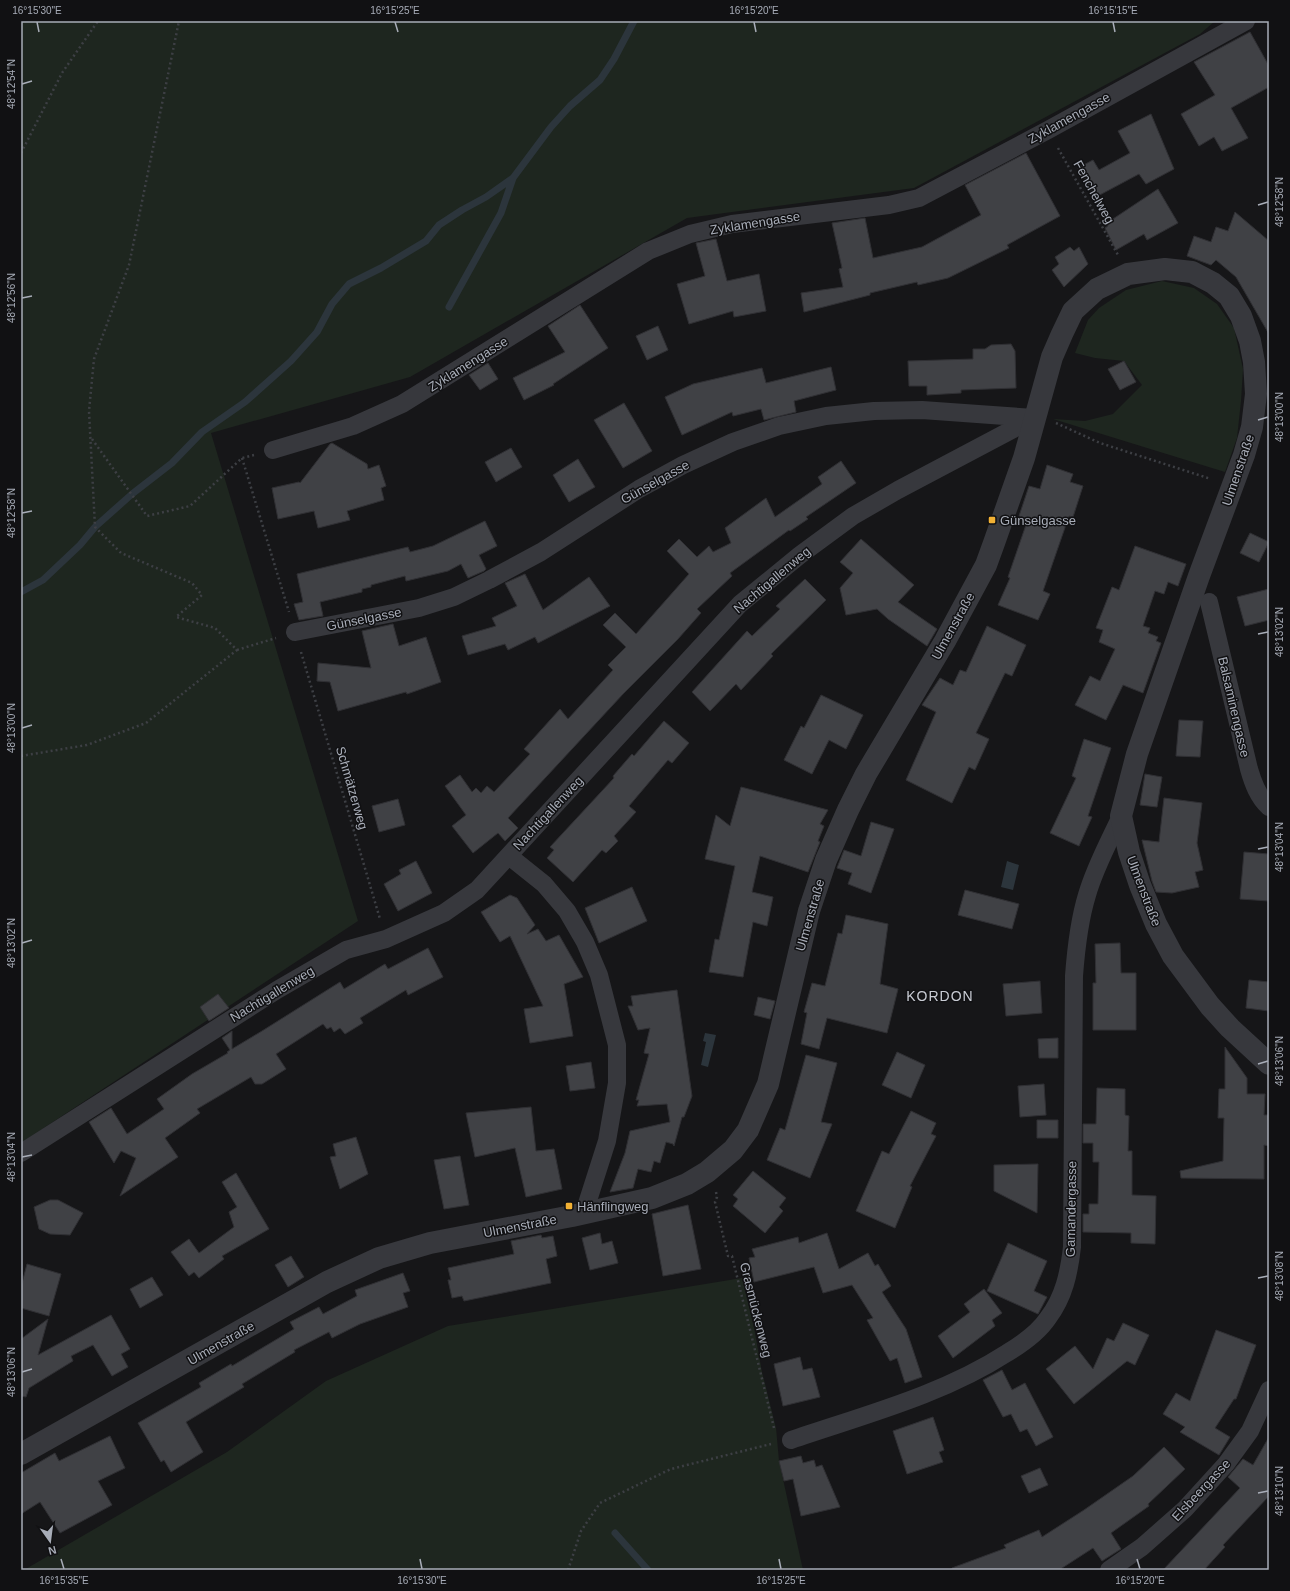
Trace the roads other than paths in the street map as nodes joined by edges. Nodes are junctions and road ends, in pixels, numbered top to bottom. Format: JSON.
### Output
{"nodes":[{"id":1,"x":1246,"y":21,"type":"edge"},
{"id":2,"x":1035,"y":416,"type":"junction"},
{"id":3,"x":273,"y":450,"type":"dead end"},
{"id":4,"x":1209,"y":602,"type":"dead end"},
{"id":5,"x":295,"y":632,"type":"road end"},
{"id":6,"x":1269,"y":807,"type":"edge"},
{"id":7,"x":1121,"y":816,"type":"junction"},
{"id":8,"x":510,"y":856,"type":"junction"},
{"id":9,"x":1269,"y":1064,"type":"edge"},
{"id":10,"x":21,"y":1153,"type":"edge"},
{"id":11,"x":584,"y":1214,"type":"junction"},
{"id":12,"x":1269,"y":1390,"type":"edge"},
{"id":13,"x":781,"y":1439,"type":"road end"},
{"id":14,"x":21,"y":1454,"type":"edge"},
{"id":15,"x":1109,"y":1570,"type":"edge"}],
"edges":[{"from":1,"to":3,"type":"street","name":"Zyklamengasse"},
{"from":2,"to":5,"type":"street","name":"Günselgasse"},
{"from":2,"to":7,"type":"street","name":"Ulmenstraße"},
{"from":2,"to":8,"type":"street","name":"Nachtigallenweg"},
{"from":2,"to":11,"type":"street","name":"Ulmenstraße"},
{"from":4,"to":6,"type":"street","name":"Balsaminengasse"},
{"from":7,"to":9,"type":"street","name":"Ulmenstraße"},
{"from":7,"to":13,"type":"street","name":"Gamandergasse"},
{"from":8,"to":10,"type":"street","name":"Nachtigallenweg"},
{"from":8,"to":11,"type":"street"},
{"from":11,"to":14,"type":"street","name":"Ulmenstraße"},
{"from":12,"to":15,"type":"street","name":"Elsbeergasse"}]}
